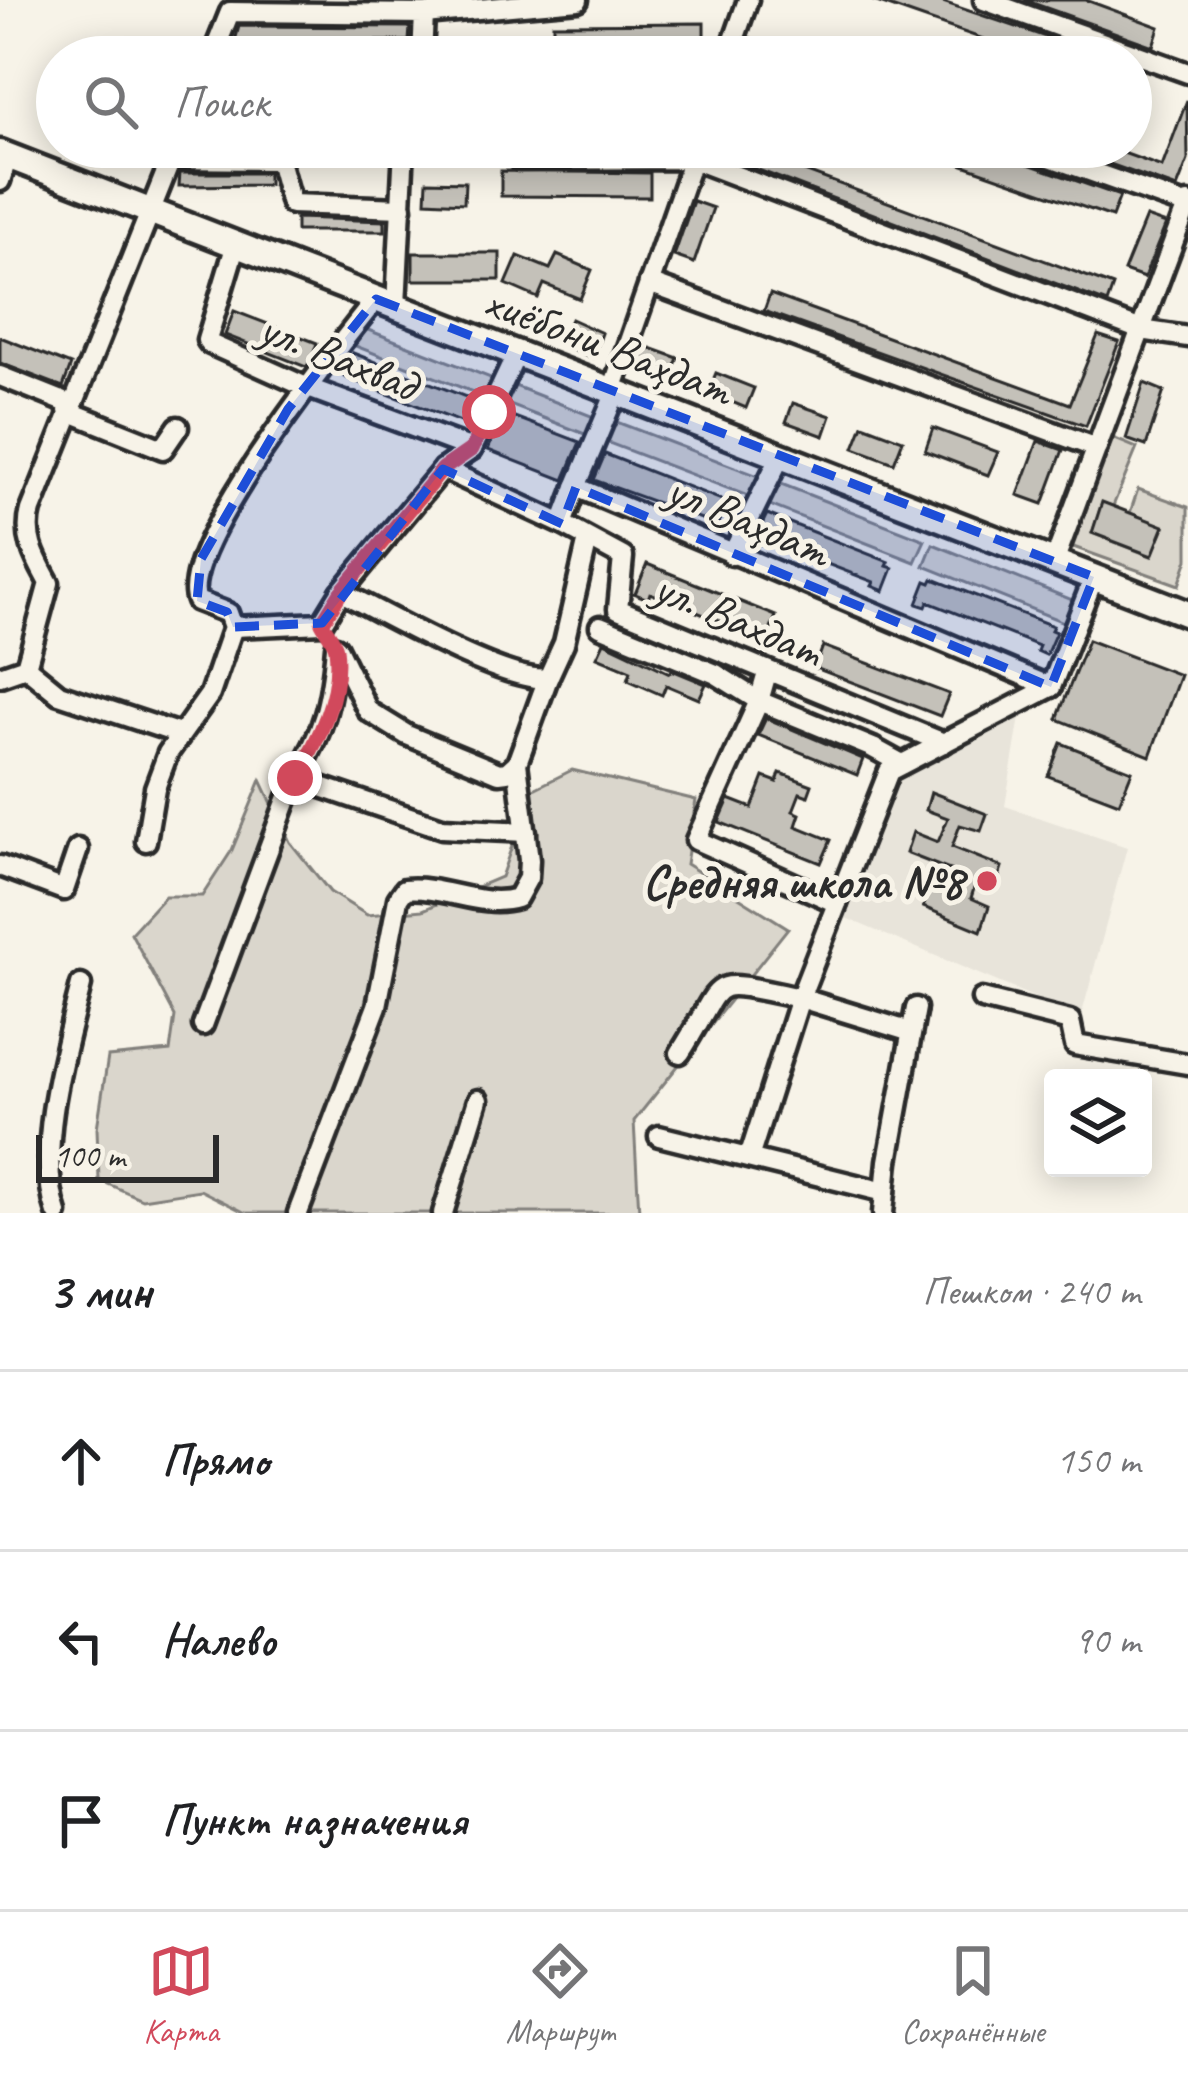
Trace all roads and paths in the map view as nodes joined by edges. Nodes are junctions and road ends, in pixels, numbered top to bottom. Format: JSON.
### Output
{"nodes":[{"id":1,"x":578,"y":0,"type":"edge"},
{"id":2,"x":748,"y":0,"type":"edge"},
{"id":3,"x":984,"y":0,"type":"edge"},
{"id":4,"x":490,"y":5,"type":"edge"},
{"id":5,"x":424,"y":14,"type":"junction"},
{"id":6,"x":220,"y":36,"type":"edge"},
{"id":7,"x":423,"y":36,"type":"edge"},
{"id":8,"x":735,"y":36,"type":"edge"},
{"id":9,"x":1083,"y":36,"type":"edge"},
{"id":10,"x":1152,"y":61,"type":"edge"},
{"id":11,"x":1188,"y":74,"type":"edge"},
{"id":12,"x":3,"y":163,"type":"edge"},
{"id":13,"x":168,"y":168,"type":"edge"},
{"id":14,"x":281,"y":168,"type":"edge"},
{"id":15,"x":403,"y":168,"type":"edge"},
{"id":16,"x":689,"y":168,"type":"edge"},
{"id":17,"x":732,"y":168,"type":"edge"},
{"id":18,"x":1082,"y":168,"type":"edge"},
{"id":19,"x":402,"y":204,"type":"junction"},
{"id":20,"x":1188,"y":205,"type":"edge"},
{"id":21,"x":151,"y":211,"type":"junction"},
{"id":22,"x":236,"y":244,"type":"junction"},
{"id":23,"x":649,"y":283,"type":"junction"},
{"id":24,"x":386,"y":303,"type":"junction"},
{"id":25,"x":1141,"y":330,"type":"junction"},
{"id":26,"x":1188,"y":337,"type":"edge"},
{"id":27,"x":517,"y":353,"type":"junction"},
{"id":28,"x":0,"y":376,"type":"edge"},
{"id":29,"x":305,"y":387,"type":"junction"},
{"id":30,"x":614,"y":391,"type":"junction"},
{"id":31,"x":69,"y":407,"type":"junction"},
{"id":32,"x":178,"y":427,"type":"dead end"},
{"id":33,"x":1097,"y":448,"type":"junction"},
{"id":34,"x":472,"y":449,"type":"junction"},
{"id":35,"x":781,"y":455,"type":"junction"},
{"id":36,"x":443,"y":469,"type":"junction"},
{"id":37,"x":576,"y":487,"type":"junction"},
{"id":38,"x":562,"y":524,"type":"junction"},
{"id":39,"x":588,"y":539,"type":"junction"},
{"id":40,"x":732,"y":555,"type":"junction"},
{"id":41,"x":1054,"y":562,"type":"junction"},
{"id":42,"x":1094,"y":577,"type":"junction"},
{"id":43,"x":341,"y":592,"type":"junction"},
{"id":44,"x":1188,"y":614,"type":"edge"},
{"id":45,"x":322,"y":623,"type":"junction"},
{"id":46,"x":600,"y":626,"type":"dead end"},
{"id":47,"x":233,"y":627,"type":"junction"},
{"id":48,"x":336,"y":646,"type":"junction"},
{"id":49,"x":26,"y":667,"type":"junction"},
{"id":50,"x":767,"y":673,"type":"junction"},
{"id":51,"x":0,"y":676,"type":"edge"},
{"id":52,"x":548,"y":678,"type":"junction"},
{"id":53,"x":1051,"y":687,"type":"junction"},
{"id":54,"x":759,"y":701,"type":"junction"},
{"id":55,"x":180,"y":734,"type":"junction"},
{"id":56,"x":944,"y":743,"type":"junction"},
{"id":57,"x":517,"y":763,"type":"junction"},
{"id":58,"x":902,"y":764,"type":"junction"},
{"id":59,"x":295,"y":778,"type":"junction"},
{"id":60,"x":526,"y":832,"type":"junction"},
{"id":61,"x":146,"y":842,"type":"dead end"},
{"id":62,"x":78,"y":849,"type":"dead end"},
{"id":63,"x":0,"y":866,"type":"edge"},
{"id":64,"x":837,"y":903,"type":"junction"},
{"id":65,"x":81,"y":986,"type":"dead end"},
{"id":66,"x":800,"y":998,"type":"junction"},
{"id":67,"x":982,"y":999,"type":"dead end"},
{"id":68,"x":916,"y":1008,"type":"dead end"},
{"id":69,"x":203,"y":1024,"type":"dead end"},
{"id":70,"x":911,"y":1032,"type":"junction"},
{"id":71,"x":680,"y":1053,"type":"dead end"},
{"id":72,"x":1188,"y":1064,"type":"edge"},
{"id":73,"x":478,"y":1100,"type":"dead end"},
{"id":74,"x":659,"y":1136,"type":"dead end"},
{"id":75,"x":749,"y":1158,"type":"junction"},
{"id":76,"x":885,"y":1192,"type":"junction"},
{"id":77,"x":56,"y":1213,"type":"edge"},
{"id":78,"x":298,"y":1213,"type":"edge"},
{"id":79,"x":443,"y":1213,"type":"edge"},
{"id":80,"x":884,"y":1213,"type":"edge"}],
"edges":[{"from":1,"to":4,"type":"street"},
{"from":2,"to":8,"type":"street"},
{"from":3,"to":9,"type":"street"},
{"from":4,"to":5,"type":"street"},
{"from":5,"to":6,"type":"street"},
{"from":5,"to":7,"type":"street"},
{"from":10,"to":11,"type":"street"},
{"from":12,"to":21,"type":"main road","name":"хиёбони Ваҳдат"},
{"from":13,"to":21,"type":"street"},
{"from":14,"to":19,"type":"street"},
{"from":15,"to":19,"type":"street"},
{"from":16,"to":23,"type":"street"},
{"from":17,"to":25,"type":"street"},
{"from":18,"to":20,"type":"street"},
{"from":19,"to":24,"type":"street"},
{"from":20,"to":25,"type":"street"},
{"from":21,"to":22,"type":"main road","name":"хиёбони Ваҳдат"},
{"from":21,"to":31,"type":"street"},
{"from":22,"to":24,"type":"main road","name":"хиёбони Ваҳдат"},
{"from":22,"to":29,"type":"street","name":"ул. Вахвад"},
{"from":23,"to":30,"type":"street"},
{"from":23,"to":33,"type":"street"},
{"from":24,"to":27,"type":"main road","name":"хиёбони Ваҳдат"},
{"from":24,"to":29,"type":"street"},
{"from":25,"to":26,"type":"street"},
{"from":25,"to":33,"type":"street"},
{"from":27,"to":30,"type":"main road","name":"хиёбони Ваҳдат"},
{"from":27,"to":34,"type":"street"},
{"from":28,"to":31,"type":"street"},
{"from":29,"to":34,"type":"street","name":"ул. Вахвад"},
{"from":29,"to":47,"type":"street"},
{"from":30,"to":35,"type":"main road","name":"хиёбони Ваҳдат"},
{"from":30,"to":37,"type":"street"},
{"from":31,"to":32,"type":"street"},
{"from":31,"to":49,"type":"street"},
{"from":33,"to":41,"type":"street"},
{"from":34,"to":36,"type":"street"},
{"from":35,"to":40,"type":"street"},
{"from":35,"to":41,"type":"main road","name":"хиёбони Ваҳдат"},
{"from":36,"to":38,"type":"street"},
{"from":36,"to":43,"type":"street"},
{"from":37,"to":38,"type":"street"},
{"from":37,"to":40,"type":"street","name":"ул Ваҳдат"},
{"from":38,"to":39,"type":"street","name":"ул. Вахдат"},
{"from":39,"to":50,"type":"street","name":"ул. Вахдат"},
{"from":39,"to":52,"type":"street"},
{"from":40,"to":53,"type":"street","name":"ул Ваҳдат"},
{"from":41,"to":42,"type":"main road","name":"хиёбони Ваҳдат"},
{"from":42,"to":44,"type":"main road","name":"хиёбони Ваҳдат"},
{"from":42,"to":53,"type":"street"},
{"from":43,"to":45,"type":"street"},
{"from":43,"to":52,"type":"street"},
{"from":45,"to":47,"type":"street"},
{"from":45,"to":48,"type":"street"},
{"from":46,"to":54,"type":"street"},
{"from":47,"to":55,"type":"street"},
{"from":48,"to":57,"type":"street"},
{"from":48,"to":59,"type":"street"},
{"from":49,"to":51,"type":"street"},
{"from":49,"to":55,"type":"street"},
{"from":50,"to":54,"type":"street"},
{"from":50,"to":56,"type":"street","name":"ул. Вахдат"},
{"from":52,"to":57,"type":"street"},
{"from":53,"to":56,"type":"street"},
{"from":54,"to":58,"type":"street"},
{"from":54,"to":64,"type":"street"},
{"from":55,"to":61,"type":"street"},
{"from":56,"to":58,"type":"street"},
{"from":57,"to":60,"type":"street"},
{"from":58,"to":64,"type":"street"},
{"from":59,"to":60,"type":"street"},
{"from":59,"to":69,"type":"street"},
{"from":60,"to":78,"type":"street"},
{"from":62,"to":63,"type":"street"},
{"from":64,"to":66,"type":"street"},
{"from":65,"to":77,"type":"street"},
{"from":66,"to":70,"type":"street"},
{"from":66,"to":71,"type":"street"},
{"from":66,"to":75,"type":"street"},
{"from":67,"to":72,"type":"street"},
{"from":68,"to":70,"type":"street"},
{"from":70,"to":76,"type":"street"},
{"from":73,"to":79,"type":"street"},
{"from":74,"to":75,"type":"street"},
{"from":75,"to":76,"type":"street"},
{"from":76,"to":80,"type":"street"}]}
